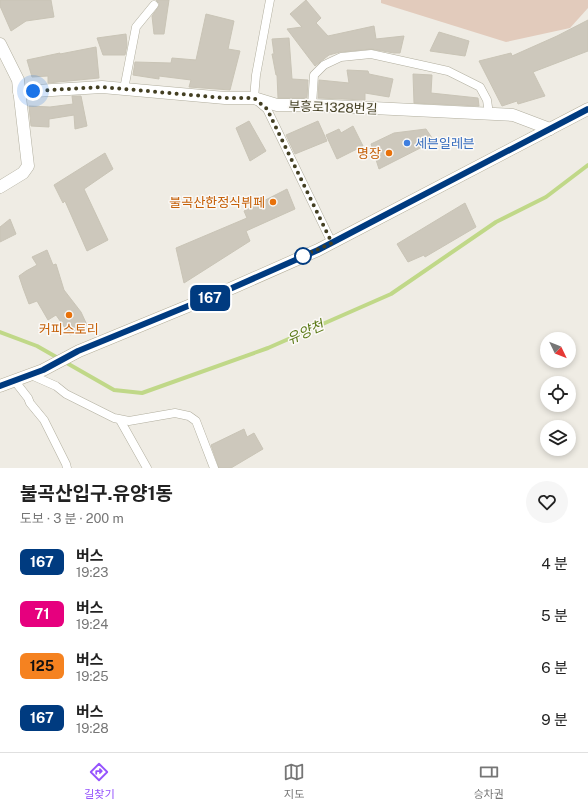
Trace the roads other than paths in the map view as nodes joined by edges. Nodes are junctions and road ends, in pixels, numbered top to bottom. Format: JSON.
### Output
{"nodes":[{"id":1,"x":270,"y":0,"type":"edge"},
{"id":2,"x":154,"y":5,"type":"dead end"},
{"id":3,"x":0,"y":44,"type":"edge"},
{"id":4,"x":124,"y":89,"type":"junction"},
{"id":5,"x":19,"y":92,"type":"junction"},
{"id":6,"x":254,"y":98,"type":"junction"},
{"id":7,"x":312,"y":105,"type":"junction"},
{"id":8,"x":588,"y":109,"type":"edge"},
{"id":9,"x":489,"y":114,"type":"junction"},
{"id":10,"x":550,"y":129,"type":"junction"},
{"id":11,"x":0,"y":187,"type":"edge"},
{"id":12,"x":332,"y":243,"type":"junction"},
{"id":13,"x":31,"y":375,"type":"junction"},
{"id":14,"x":14,"y":380,"type":"junction"},
{"id":15,"x":0,"y":386,"type":"edge"},
{"id":16,"x":120,"y":420,"type":"junction"},
{"id":17,"x":67,"y":468,"type":"edge"},
{"id":18,"x":147,"y":468,"type":"edge"},
{"id":19,"x":214,"y":468,"type":"edge"}],
"edges":[{"from":1,"to":6,"type":"lane"},
{"from":2,"to":4,"type":"lane"},
{"from":3,"to":5,"type":"street"},
{"from":4,"to":5,"type":"street","name":"부흥로1328번길"},
{"from":4,"to":6,"type":"street","name":"부흥로1328번길"},
{"from":5,"to":11,"type":"street"},
{"from":6,"to":7,"type":"street","name":"부흥로1328번길"},
{"from":6,"to":12,"type":"lane"},
{"from":7,"to":9,"type":"street","name":"부흥로1328번길"},
{"from":7,"to":9,"type":"lane"},
{"from":8,"to":10,"type":"street"},
{"from":9,"to":10,"type":"street","name":"부흥로1328번길"},
{"from":10,"to":12,"type":"street"},
{"from":12,"to":13,"type":"street"},
{"from":13,"to":14,"type":"street"},
{"from":13,"to":16,"type":"lane"},
{"from":14,"to":15,"type":"street"},
{"from":14,"to":17,"type":"lane"},
{"from":16,"to":18,"type":"lane"},
{"from":16,"to":19,"type":"lane"}]}
